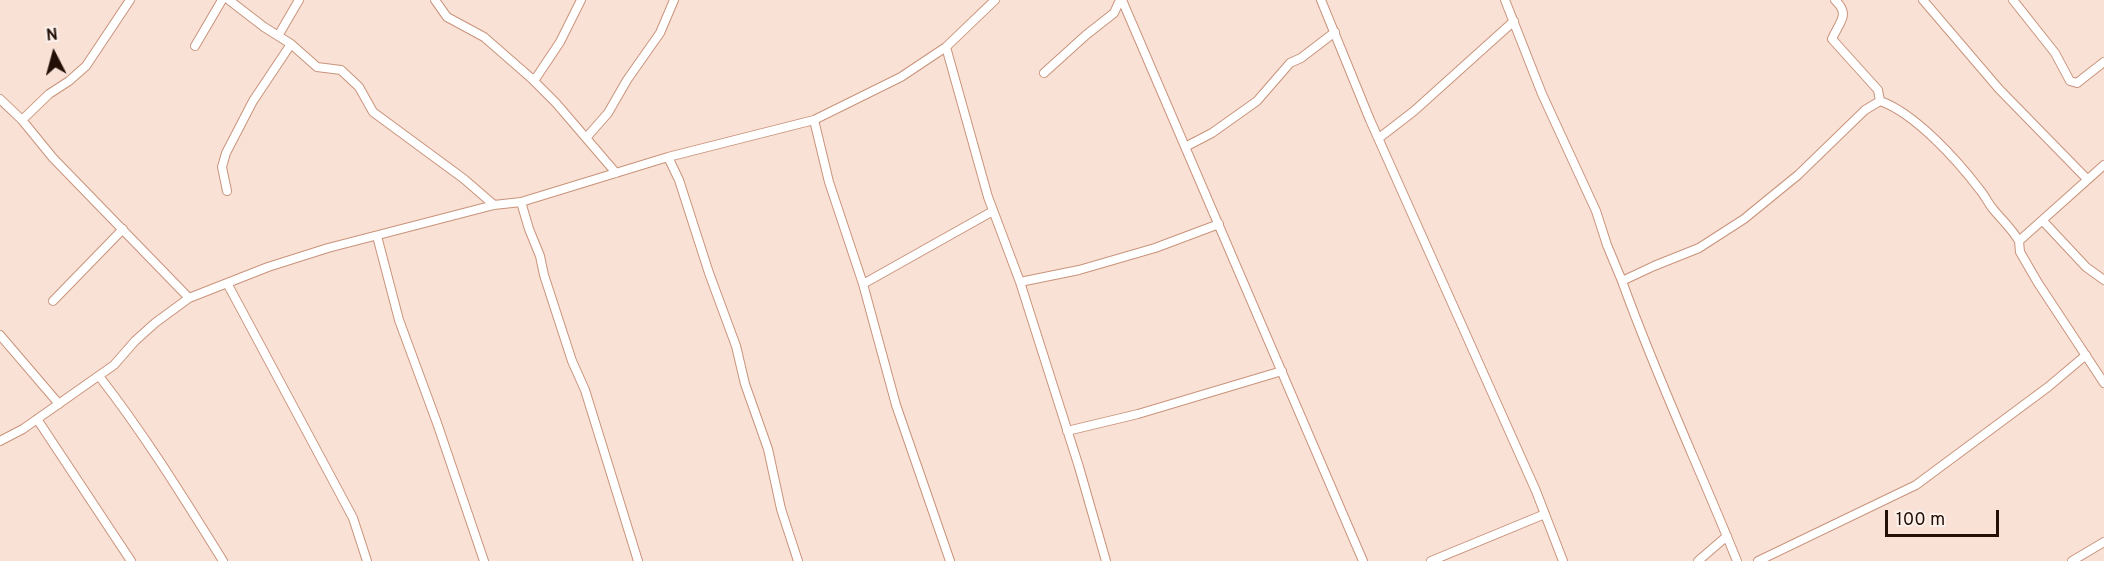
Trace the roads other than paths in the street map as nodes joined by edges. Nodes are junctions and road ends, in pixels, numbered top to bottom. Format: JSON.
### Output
{"nodes":[{"id":1,"x":130,"y":0,"type":"edge"},
{"id":2,"x":222,"y":0,"type":"edge"},
{"id":3,"x":229,"y":0,"type":"edge"},
{"id":4,"x":299,"y":0,"type":"edge"},
{"id":5,"x":435,"y":0,"type":"edge"},
{"id":6,"x":581,"y":0,"type":"edge"},
{"id":7,"x":674,"y":0,"type":"edge"},
{"id":8,"x":994,"y":0,"type":"edge"},
{"id":9,"x":1121,"y":0,"type":"edge"},
{"id":10,"x":1321,"y":0,"type":"edge"},
{"id":11,"x":1505,"y":0,"type":"edge"},
{"id":12,"x":1835,"y":0,"type":"edge"},
{"id":13,"x":1923,"y":0,"type":"edge"},
{"id":14,"x":2013,"y":0,"type":"edge"},
{"id":15,"x":1514,"y":21,"type":"junction"},
{"id":16,"x":1335,"y":32,"type":"junction"},
{"id":17,"x":278,"y":36,"type":"junction"},
{"id":18,"x":291,"y":44,"type":"junction"},
{"id":19,"x":195,"y":46,"type":"dead end"},
{"id":20,"x":946,"y":47,"type":"junction"},
{"id":21,"x":2104,"y":62,"type":"edge"},
{"id":22,"x":1044,"y":73,"type":"dead end"},
{"id":23,"x":531,"y":78,"type":"junction"},
{"id":24,"x":0,"y":99,"type":"edge"},
{"id":25,"x":1881,"y":101,"type":"junction"},
{"id":26,"x":22,"y":120,"type":"junction"},
{"id":27,"x":814,"y":120,"type":"junction"},
{"id":28,"x":586,"y":138,"type":"junction"},
{"id":29,"x":1379,"y":138,"type":"junction"},
{"id":30,"x":1185,"y":147,"type":"junction"},
{"id":31,"x":668,"y":157,"type":"junction"},
{"id":32,"x":2104,"y":165,"type":"edge"},
{"id":33,"x":616,"y":173,"type":"junction"},
{"id":34,"x":2087,"y":179,"type":"junction"},
{"id":35,"x":226,"y":191,"type":"dead end"},
{"id":36,"x":521,"y":202,"type":"junction"},
{"id":37,"x":494,"y":205,"type":"junction"},
{"id":38,"x":993,"y":210,"type":"junction"},
{"id":39,"x":2043,"y":221,"type":"junction"},
{"id":40,"x":1219,"y":224,"type":"junction"},
{"id":41,"x":123,"y":229,"type":"junction"},
{"id":42,"x":377,"y":236,"type":"junction"},
{"id":43,"x":2019,"y":241,"type":"junction"},
{"id":44,"x":2104,"y":280,"type":"edge"},
{"id":45,"x":1622,"y":281,"type":"junction"},
{"id":46,"x":227,"y":282,"type":"junction"},
{"id":47,"x":1020,"y":282,"type":"junction"},
{"id":48,"x":863,"y":284,"type":"junction"},
{"id":49,"x":189,"y":298,"type":"junction"},
{"id":50,"x":53,"y":301,"type":"dead end"},
{"id":51,"x":0,"y":334,"type":"edge"},
{"id":52,"x":2086,"y":355,"type":"junction"},
{"id":53,"x":1282,"y":371,"type":"junction"},
{"id":54,"x":99,"y":376,"type":"junction"},
{"id":55,"x":2104,"y":383,"type":"edge"},
{"id":56,"x":59,"y":404,"type":"junction"},
{"id":57,"x":37,"y":419,"type":"junction"},
{"id":58,"x":1067,"y":431,"type":"junction"},
{"id":59,"x":0,"y":441,"type":"edge"},
{"id":60,"x":1545,"y":514,"type":"junction"},
{"id":61,"x":1727,"y":536,"type":"junction"},
{"id":62,"x":2104,"y":542,"type":"edge"},
{"id":63,"x":130,"y":561,"type":"edge"},
{"id":64,"x":223,"y":561,"type":"edge"},
{"id":65,"x":367,"y":561,"type":"edge"},
{"id":66,"x":484,"y":561,"type":"edge"},
{"id":67,"x":638,"y":561,"type":"edge"},
{"id":68,"x":798,"y":561,"type":"edge"},
{"id":69,"x":950,"y":561,"type":"edge"},
{"id":70,"x":1106,"y":561,"type":"edge"},
{"id":71,"x":1363,"y":561,"type":"edge"},
{"id":72,"x":1431,"y":561,"type":"edge"},
{"id":73,"x":1563,"y":561,"type":"edge"},
{"id":74,"x":1698,"y":561,"type":"edge"},
{"id":75,"x":1737,"y":561,"type":"edge"},
{"id":76,"x":1758,"y":561,"type":"edge"},
{"id":77,"x":2072,"y":561,"type":"edge"}],
"edges":[{"from":1,"to":26,"type":"street"},
{"from":2,"to":19,"type":"street"},
{"from":3,"to":17,"type":"street"},
{"from":4,"to":17,"type":"street"},
{"from":5,"to":23,"type":"street"},
{"from":6,"to":23,"type":"street"},
{"from":7,"to":28,"type":"street"},
{"from":8,"to":20,"type":"street"},
{"from":9,"to":22,"type":"street"},
{"from":9,"to":30,"type":"street"},
{"from":10,"to":16,"type":"street"},
{"from":11,"to":15,"type":"street"},
{"from":12,"to":25,"type":"street"},
{"from":13,"to":34,"type":"street"},
{"from":14,"to":21,"type":"street"},
{"from":15,"to":29,"type":"street"},
{"from":15,"to":45,"type":"street"},
{"from":16,"to":29,"type":"street"},
{"from":16,"to":30,"type":"street"},
{"from":17,"to":18,"type":"street"},
{"from":18,"to":35,"type":"street"},
{"from":18,"to":37,"type":"street"},
{"from":20,"to":27,"type":"street"},
{"from":20,"to":38,"type":"street"},
{"from":23,"to":28,"type":"street"},
{"from":24,"to":26,"type":"street"},
{"from":25,"to":43,"type":"street"},
{"from":25,"to":45,"type":"street"},
{"from":26,"to":41,"type":"street"},
{"from":27,"to":31,"type":"street"},
{"from":27,"to":48,"type":"street"},
{"from":28,"to":33,"type":"street"},
{"from":29,"to":60,"type":"street"},
{"from":30,"to":40,"type":"street"},
{"from":31,"to":33,"type":"street"},
{"from":31,"to":68,"type":"street"},
{"from":32,"to":34,"type":"street"},
{"from":33,"to":36,"type":"street"},
{"from":34,"to":39,"type":"street"},
{"from":36,"to":37,"type":"street"},
{"from":36,"to":67,"type":"street"},
{"from":37,"to":42,"type":"street"},
{"from":38,"to":47,"type":"street"},
{"from":38,"to":48,"type":"street"},
{"from":39,"to":43,"type":"street"},
{"from":39,"to":44,"type":"street"},
{"from":40,"to":47,"type":"street"},
{"from":40,"to":53,"type":"street"},
{"from":41,"to":49,"type":"street"},
{"from":41,"to":50,"type":"street"},
{"from":42,"to":46,"type":"street"},
{"from":42,"to":66,"type":"street"},
{"from":43,"to":52,"type":"street"},
{"from":45,"to":61,"type":"street"},
{"from":46,"to":49,"type":"street"},
{"from":46,"to":65,"type":"street"},
{"from":47,"to":58,"type":"street"},
{"from":48,"to":69,"type":"street"},
{"from":49,"to":54,"type":"street"},
{"from":51,"to":56,"type":"street"},
{"from":52,"to":55,"type":"street"},
{"from":52,"to":76,"type":"street"},
{"from":53,"to":58,"type":"street"},
{"from":53,"to":71,"type":"street"},
{"from":54,"to":56,"type":"street"},
{"from":54,"to":64,"type":"street"},
{"from":56,"to":57,"type":"street"},
{"from":57,"to":59,"type":"street"},
{"from":57,"to":63,"type":"street"},
{"from":58,"to":70,"type":"street"},
{"from":60,"to":72,"type":"street"},
{"from":60,"to":73,"type":"street"},
{"from":61,"to":74,"type":"street"},
{"from":61,"to":75,"type":"street"},
{"from":62,"to":77,"type":"street"}]}
